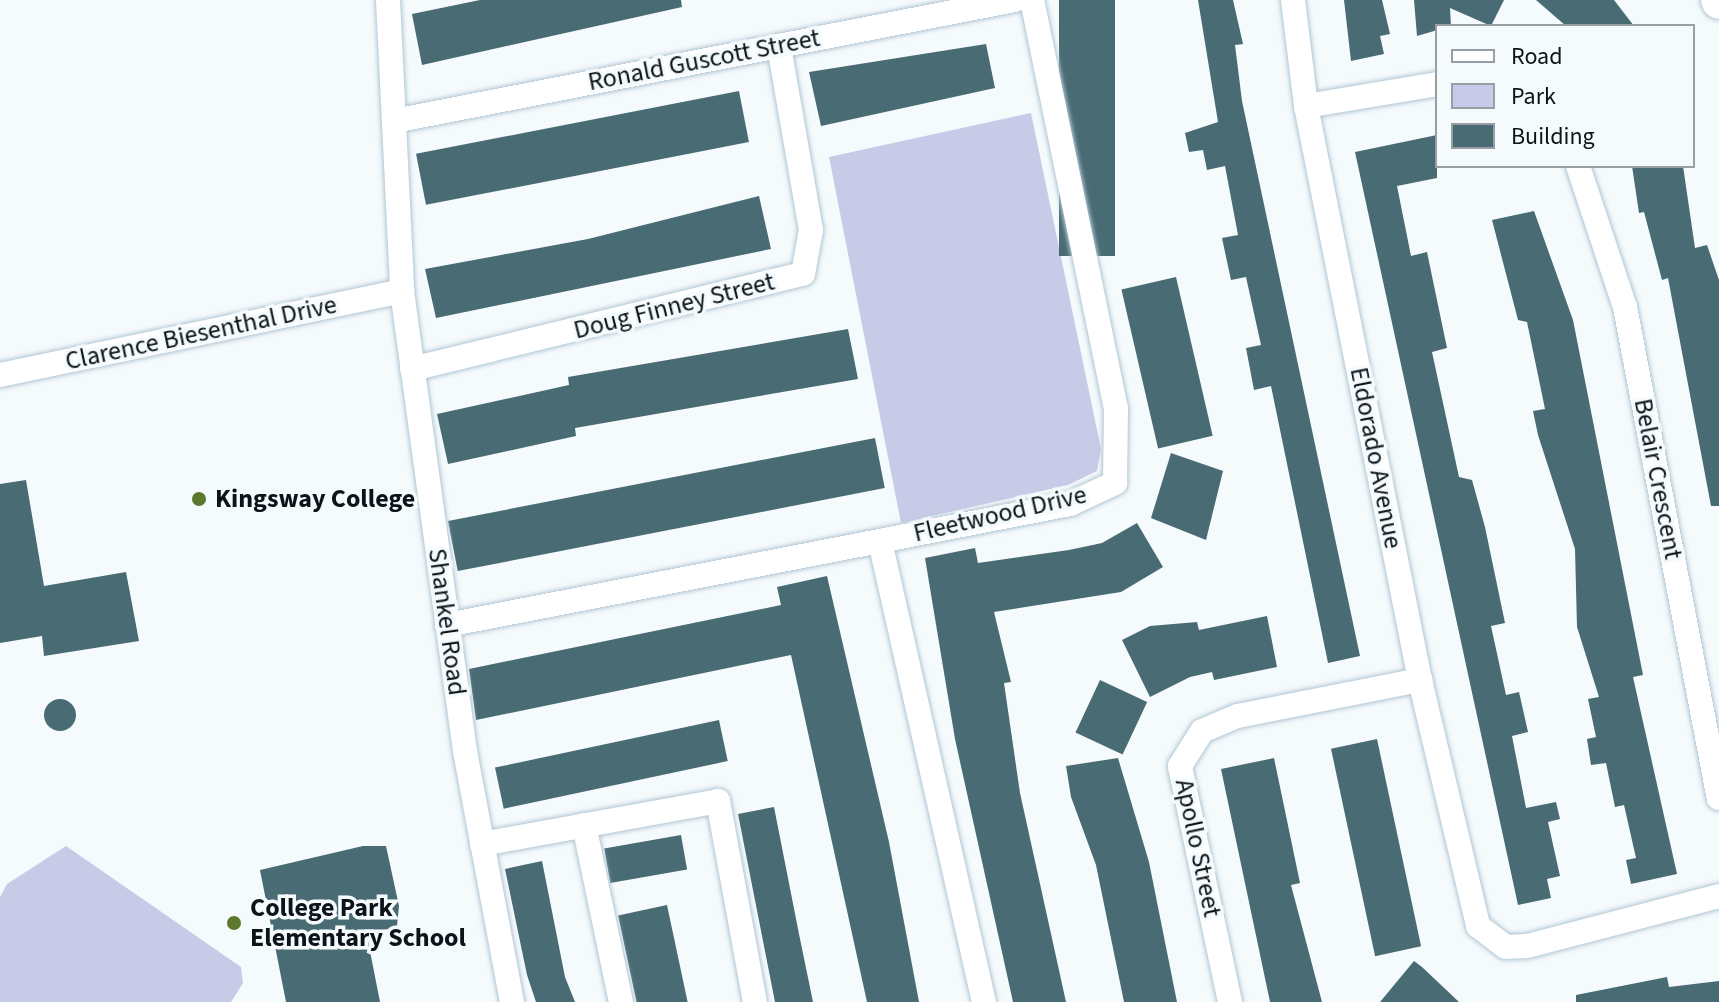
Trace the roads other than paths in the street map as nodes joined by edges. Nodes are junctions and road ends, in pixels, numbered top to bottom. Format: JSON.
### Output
{"nodes":[{"id":1,"x":388,"y":0,"type":"edge"},
{"id":2,"x":1015,"y":0,"type":"edge"},
{"id":3,"x":1032,"y":0,"type":"edge"},
{"id":4,"x":1293,"y":0,"type":"edge"},
{"id":5,"x":779,"y":46,"type":"junction"},
{"id":6,"x":1435,"y":84,"type":"edge"},
{"id":7,"x":1306,"y":106,"type":"junction"},
{"id":8,"x":394,"y":121,"type":"junction"},
{"id":9,"x":1579,"y":168,"type":"edge"},
{"id":10,"x":402,"y":291,"type":"junction"},
{"id":11,"x":412,"y":369,"type":"junction"},
{"id":12,"x":0,"y":375,"type":"edge"},
{"id":13,"x":880,"y":541,"type":"junction"},
{"id":14,"x":447,"y":625,"type":"junction"},
{"id":15,"x":1420,"y":680,"type":"junction"},
{"id":16,"x":1719,"y":798,"type":"edge"},
{"id":17,"x":584,"y":825,"type":"junction"},
{"id":18,"x":482,"y":844,"type":"junction"},
{"id":19,"x":1719,"y":896,"type":"edge"},
{"id":20,"x":512,"y":1002,"type":"edge"},
{"id":21,"x":621,"y":1002,"type":"edge"},
{"id":22,"x":755,"y":1002,"type":"edge"},
{"id":23,"x":984,"y":1002,"type":"edge"},
{"id":24,"x":1230,"y":1002,"type":"edge"}],
"edges":[{"from":1,"to":8,"type":"street","name":"Shankel Road"},
{"from":2,"to":5,"type":"street","name":"Ronald Guscott Street"},
{"from":3,"to":13,"type":"street","name":"Fleetwood Drive"},
{"from":4,"to":7,"type":"street","name":"Eldorado Avenue"},
{"from":5,"to":8,"type":"street","name":"Ronald Guscott Street"},
{"from":5,"to":11,"type":"street","name":"Doug Finney Street"},
{"from":6,"to":7,"type":"street"},
{"from":7,"to":15,"type":"street","name":"Eldorado Avenue"},
{"from":8,"to":10,"type":"street","name":"Shankel Road"},
{"from":9,"to":16,"type":"street","name":"Belair Crescent"},
{"from":10,"to":11,"type":"street","name":"Shankel Road"},
{"from":10,"to":12,"type":"street","name":"Clarence Biesenthal Drive"},
{"from":11,"to":14,"type":"street","name":"Shankel Road"},
{"from":13,"to":14,"type":"street","name":"Fleetwood Drive"},
{"from":13,"to":23,"type":"street"},
{"from":14,"to":18,"type":"street","name":"Shankel Road"},
{"from":15,"to":19,"type":"street","name":"Eldorado Avenue"},
{"from":15,"to":24,"type":"street","name":"Apollo Street"},
{"from":17,"to":18,"type":"street"},
{"from":17,"to":21,"type":"street"},
{"from":17,"to":22,"type":"street"},
{"from":18,"to":20,"type":"street","name":"Shankel Road"}]}
